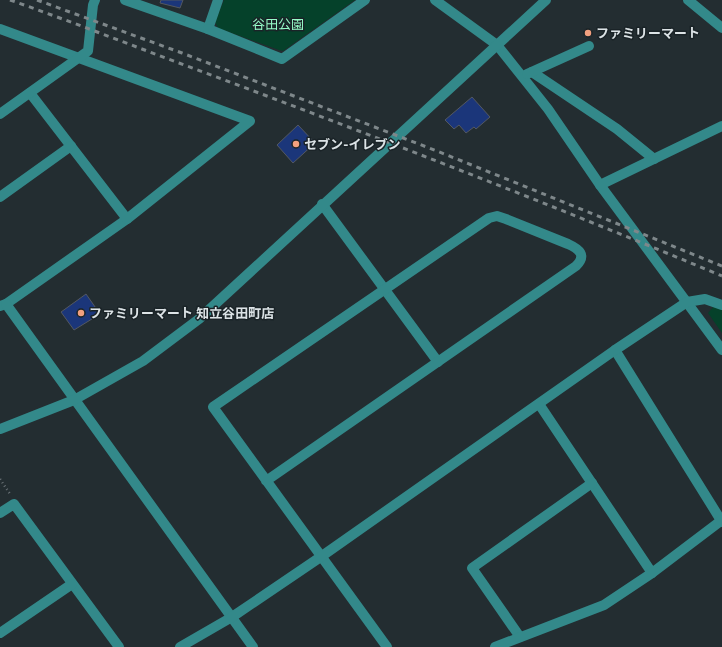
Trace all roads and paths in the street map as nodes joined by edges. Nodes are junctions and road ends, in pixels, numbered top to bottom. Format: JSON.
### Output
{"nodes":[{"id":1,"x":95,"y":0,"type":"edge"},
{"id":2,"x":125,"y":0,"type":"edge"},
{"id":3,"x":218,"y":0,"type":"edge"},
{"id":4,"x":365,"y":0,"type":"edge"},
{"id":5,"x":435,"y":0,"type":"edge"},
{"id":6,"x":546,"y":0,"type":"edge"},
{"id":7,"x":688,"y":0,"type":"edge"},
{"id":8,"x":722,"y":28,"type":"edge"},
{"id":9,"x":0,"y":29,"type":"edge"},
{"id":10,"x":208,"y":29,"type":"junction"},
{"id":11,"x":497,"y":45,"type":"junction"},
{"id":12,"x":589,"y":46,"type":"dead end"},
{"id":13,"x":78,"y":58,"type":"junction"},
{"id":14,"x":532,"y":72,"type":"junction"},
{"id":15,"x":522,"y":77,"type":"junction"},
{"id":16,"x":30,"y":93,"type":"junction"},
{"id":17,"x":0,"y":114,"type":"edge"},
{"id":18,"x":722,"y":126,"type":"edge"},
{"id":19,"x":71,"y":146,"type":"junction"},
{"id":20,"x":654,"y":158,"type":"junction"},
{"id":21,"x":600,"y":185,"type":"junction"},
{"id":22,"x":0,"y":197,"type":"edge"},
{"id":23,"x":322,"y":204,"type":"junction"},
{"id":24,"x":127,"y":219,"type":"junction"},
{"id":25,"x":386,"y":290,"type":"junction"},
{"id":26,"x":687,"y":302,"type":"junction"},
{"id":27,"x":3,"y":305,"type":"edge"},
{"id":28,"x":722,"y":305,"type":"edge"},
{"id":29,"x":615,"y":350,"type":"junction"},
{"id":30,"x":722,"y":350,"type":"edge"},
{"id":31,"x":438,"y":362,"type":"junction"},
{"id":32,"x":74,"y":400,"type":"junction"},
{"id":33,"x":540,"y":404,"type":"junction"},
{"id":34,"x":0,"y":429,"type":"edge"},
{"id":35,"x":0,"y":480,"type":"edge"},
{"id":36,"x":266,"y":481,"type":"junction"},
{"id":37,"x":592,"y":484,"type":"junction"},
{"id":38,"x":14,"y":504,"type":"junction"},
{"id":39,"x":0,"y":513,"type":"edge"},
{"id":40,"x":722,"y":521,"type":"edge"},
{"id":41,"x":322,"y":556,"type":"junction"},
{"id":42,"x":652,"y":573,"type":"junction"},
{"id":43,"x":72,"y":584,"type":"junction"},
{"id":44,"x":232,"y":616,"type":"junction"},
{"id":45,"x":0,"y":633,"type":"edge"},
{"id":46,"x":520,"y":637,"type":"junction"},
{"id":47,"x":119,"y":647,"type":"edge"},
{"id":48,"x":180,"y":647,"type":"edge"},
{"id":49,"x":253,"y":647,"type":"edge"},
{"id":50,"x":387,"y":647,"type":"edge"},
{"id":51,"x":494,"y":647,"type":"edge"}],
"edges":[{"from":1,"to":13,"type":"street"},
{"from":2,"to":10,"type":"street"},
{"from":3,"to":10,"type":"street"},
{"from":4,"to":10,"type":"street"},
{"from":5,"to":11,"type":"street"},
{"from":6,"to":11,"type":"street"},
{"from":7,"to":8,"type":"street"},
{"from":9,"to":13,"type":"street"},
{"from":11,"to":15,"type":"street"},
{"from":11,"to":23,"type":"street"},
{"from":12,"to":14,"type":"street"},
{"from":13,"to":16,"type":"street"},
{"from":13,"to":24,"type":"street"},
{"from":14,"to":15,"type":"street"},
{"from":14,"to":20,"type":"street"},
{"from":15,"to":21,"type":"street"},
{"from":16,"to":17,"type":"street"},
{"from":16,"to":19,"type":"street"},
{"from":18,"to":20,"type":"street"},
{"from":19,"to":22,"type":"street"},
{"from":19,"to":24,"type":"street"},
{"from":20,"to":21,"type":"street"},
{"from":21,"to":26,"type":"street"},
{"from":23,"to":25,"type":"street"},
{"from":23,"to":32,"type":"street"},
{"from":24,"to":27,"type":"street"},
{"from":25,"to":31,"type":"street"},
{"from":25,"to":31,"type":"street"},
{"from":25,"to":36,"type":"street"},
{"from":26,"to":28,"type":"street"},
{"from":26,"to":29,"type":"street"},
{"from":26,"to":30,"type":"street"},
{"from":27,"to":32,"type":"street"},
{"from":29,"to":33,"type":"street"},
{"from":29,"to":40,"type":"street"},
{"from":31,"to":36,"type":"street"},
{"from":32,"to":34,"type":"street"},
{"from":32,"to":44,"type":"street"},
{"from":33,"to":37,"type":"street"},
{"from":33,"to":41,"type":"street"},
{"from":35,"to":38,"type":"path"},
{"from":36,"to":41,"type":"street"},
{"from":37,"to":42,"type":"street"},
{"from":37,"to":46,"type":"street"},
{"from":38,"to":39,"type":"street"},
{"from":38,"to":43,"type":"street"},
{"from":40,"to":42,"type":"street"},
{"from":41,"to":44,"type":"street"},
{"from":41,"to":50,"type":"street"},
{"from":42,"to":46,"type":"street"},
{"from":43,"to":45,"type":"street"},
{"from":43,"to":47,"type":"street"},
{"from":44,"to":48,"type":"street"},
{"from":44,"to":49,"type":"street"},
{"from":46,"to":51,"type":"street"}]}
